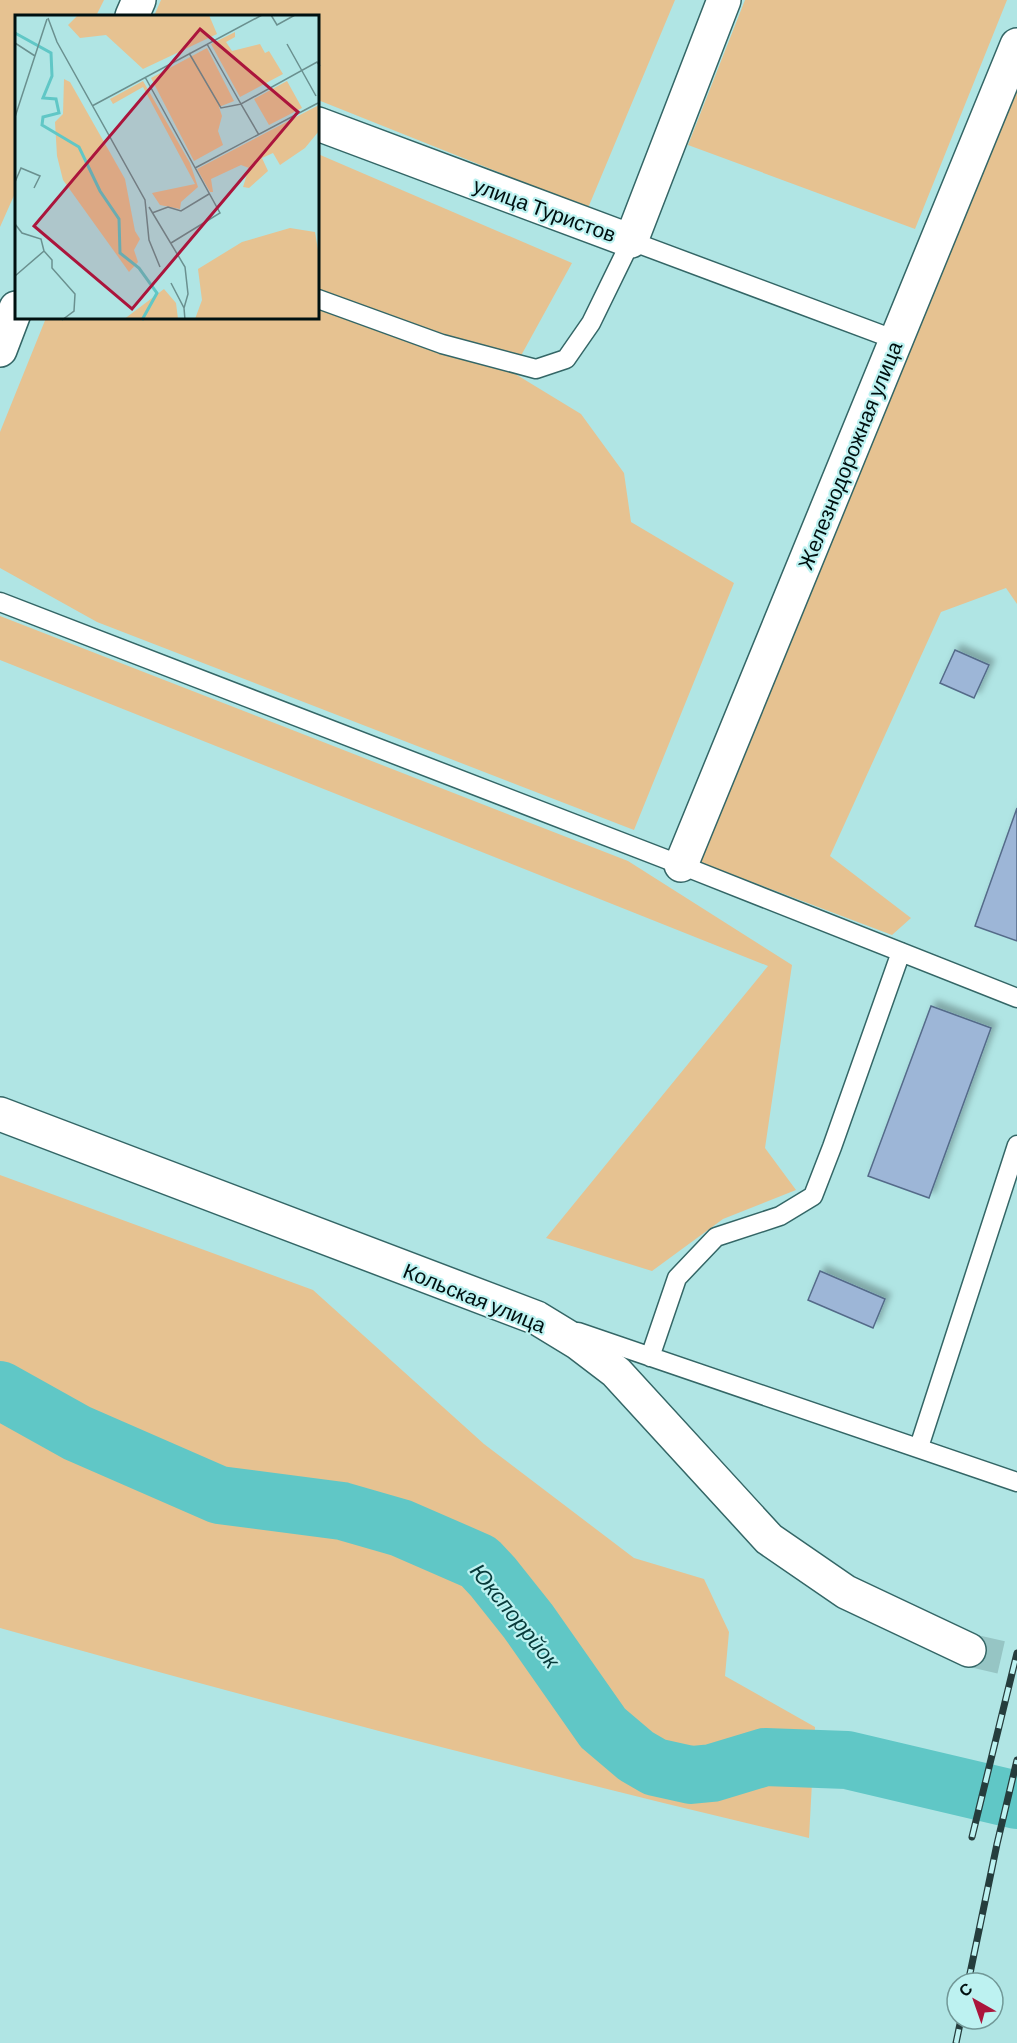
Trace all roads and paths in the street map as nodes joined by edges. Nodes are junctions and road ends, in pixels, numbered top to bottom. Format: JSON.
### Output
{"nodes":[{"id":1,"x":139,"y":0,"type":"edge"},
{"id":2,"x":724,"y":0,"type":"edge"},
{"id":3,"x":132,"y":15,"type":"edge"},
{"id":4,"x":1017,"y":45,"type":"edge"},
{"id":5,"x":320,"y":125,"type":"edge"},
{"id":6,"x":632,"y":241,"type":"junction"},
{"id":7,"x":320,"y":300,"type":"edge"},
{"id":8,"x":15,"y":311,"type":"edge"},
{"id":9,"x":896,"y":340,"type":"junction"},
{"id":10,"x":0,"y":350,"type":"edge"},
{"id":11,"x":0,"y":602,"type":"edge"},
{"id":12,"x":681,"y":865,"type":"junction"},
{"id":13,"x":901,"y":952,"type":"junction"},
{"id":14,"x":1017,"y":998,"type":"edge"},
{"id":15,"x":0,"y":1114,"type":"edge"},
{"id":16,"x":1017,"y":1145,"type":"edge"},
{"id":17,"x":537,"y":1318,"type":"junction"},
{"id":18,"x":650,"y":1356,"type":"junction"},
{"id":19,"x":919,"y":1447,"type":"junction"},
{"id":20,"x":1017,"y":1482,"type":"edge"},
{"id":21,"x":969,"y":1650,"type":"tunnel mouth"}],
"edges":[{"from":1,"to":3,"type":"street"},
{"from":2,"to":6,"type":"street","name":"улица Туристов"},
{"from":4,"to":9,"type":"street","name":"Железнодорожная улица"},
{"from":5,"to":6,"type":"street","name":"улица Туристов"},
{"from":6,"to":7,"type":"lane"},
{"from":6,"to":9,"type":"lane"},
{"from":8,"to":10,"type":"street"},
{"from":9,"to":12,"type":"street","name":"Железнодорожная улица"},
{"from":11,"to":12,"type":"lane"},
{"from":12,"to":13,"type":"lane"},
{"from":13,"to":14,"type":"lane"},
{"from":13,"to":18,"type":"lane"},
{"from":15,"to":17,"type":"street","name":"Кольская улица"},
{"from":16,"to":19,"type":"lane"},
{"from":17,"to":18,"type":"lane"},
{"from":17,"to":21,"type":"street","name":"Кольская улица"},
{"from":18,"to":19,"type":"lane"},
{"from":19,"to":20,"type":"lane"}]}
